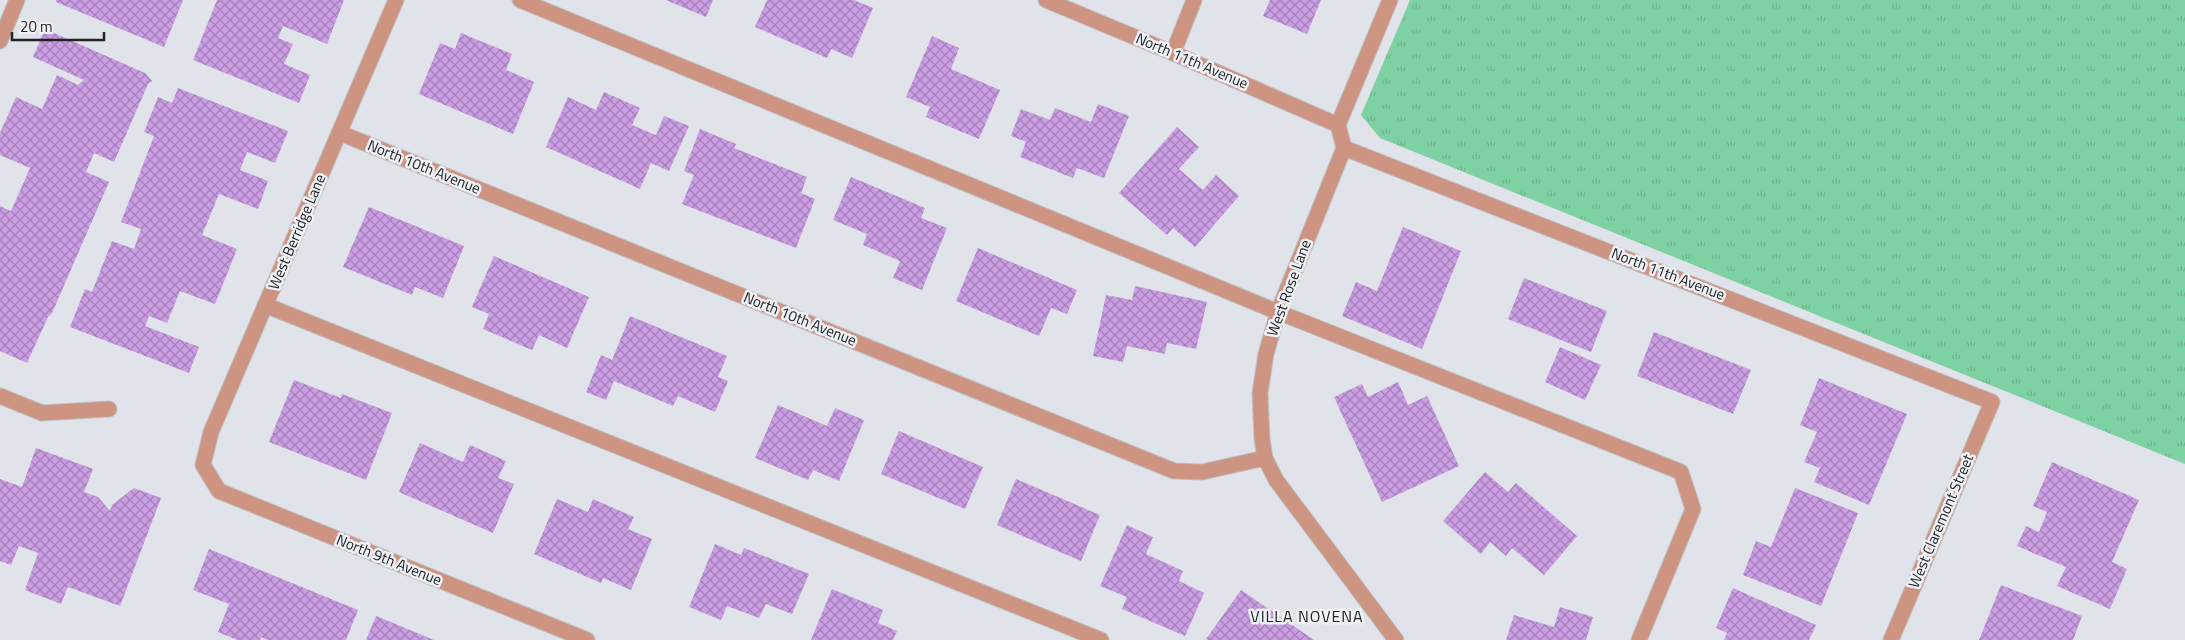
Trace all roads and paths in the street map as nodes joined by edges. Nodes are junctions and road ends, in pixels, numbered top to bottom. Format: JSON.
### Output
{"nodes":[{"id":1,"x":18,"y":0,"type":"edge"},
{"id":2,"x":396,"y":0,"type":"edge"},
{"id":3,"x":520,"y":0,"type":"edge"},
{"id":4,"x":1046,"y":0,"type":"edge"},
{"id":5,"x":1194,"y":0,"type":"edge"},
{"id":6,"x":1390,"y":0,"type":"edge"},
{"id":7,"x":0,"y":41,"type":"edge"},
{"id":8,"x":1173,"y":53,"type":"junction"},
{"id":9,"x":1338,"y":125,"type":"junction"},
{"id":10,"x":340,"y":133,"type":"junction"},
{"id":11,"x":1344,"y":148,"type":"junction"},
{"id":12,"x":265,"y":305,"type":"junction"},
{"id":13,"x":1278,"y":312,"type":"junction"},
{"id":14,"x":0,"y":396,"type":"edge"},
{"id":15,"x":1992,"y":402,"type":"joint"},
{"id":16,"x":108,"y":409,"type":"dead end"},
{"id":17,"x":1265,"y":458,"type":"junction"},
{"id":18,"x":202,"y":465,"type":"joint"},
{"id":19,"x":587,"y":640,"type":"edge"},
{"id":20,"x":1100,"y":640,"type":"edge"},
{"id":21,"x":1396,"y":640,"type":"edge"},
{"id":22,"x":1639,"y":640,"type":"edge"},
{"id":23,"x":1890,"y":640,"type":"edge"}],
"edges":[{"from":1,"to":7,"type":"street"},
{"from":2,"to":10,"type":"street","name":"West Berridge Lane"},
{"from":3,"to":13,"type":"street"},
{"from":4,"to":8,"type":"street","name":"North 11th Avenue"},
{"from":5,"to":8,"type":"street"},
{"from":6,"to":9,"type":"street"},
{"from":8,"to":9,"type":"street","name":"North 11th Avenue"},
{"from":9,"to":11,"type":"street"},
{"from":10,"to":12,"type":"street","name":"West Berridge Lane"},
{"from":10,"to":17,"type":"street","name":"North 10th Avenue"},
{"from":11,"to":13,"type":"street","name":"West Rose Lane"},
{"from":11,"to":15,"type":"street","name":"North 11th Avenue"},
{"from":12,"to":18,"type":"street","name":"West Berridge Lane"},
{"from":12,"to":20,"type":"street"},
{"from":13,"to":17,"type":"street","name":"West Rose Lane"},
{"from":13,"to":22,"type":"street"},
{"from":14,"to":16,"type":"street"},
{"from":15,"to":23,"type":"street","name":"West Claremont Street"},
{"from":17,"to":21,"type":"street","name":"West Rose Lane"},
{"from":18,"to":19,"type":"street","name":"North 9th Avenue"}]}
